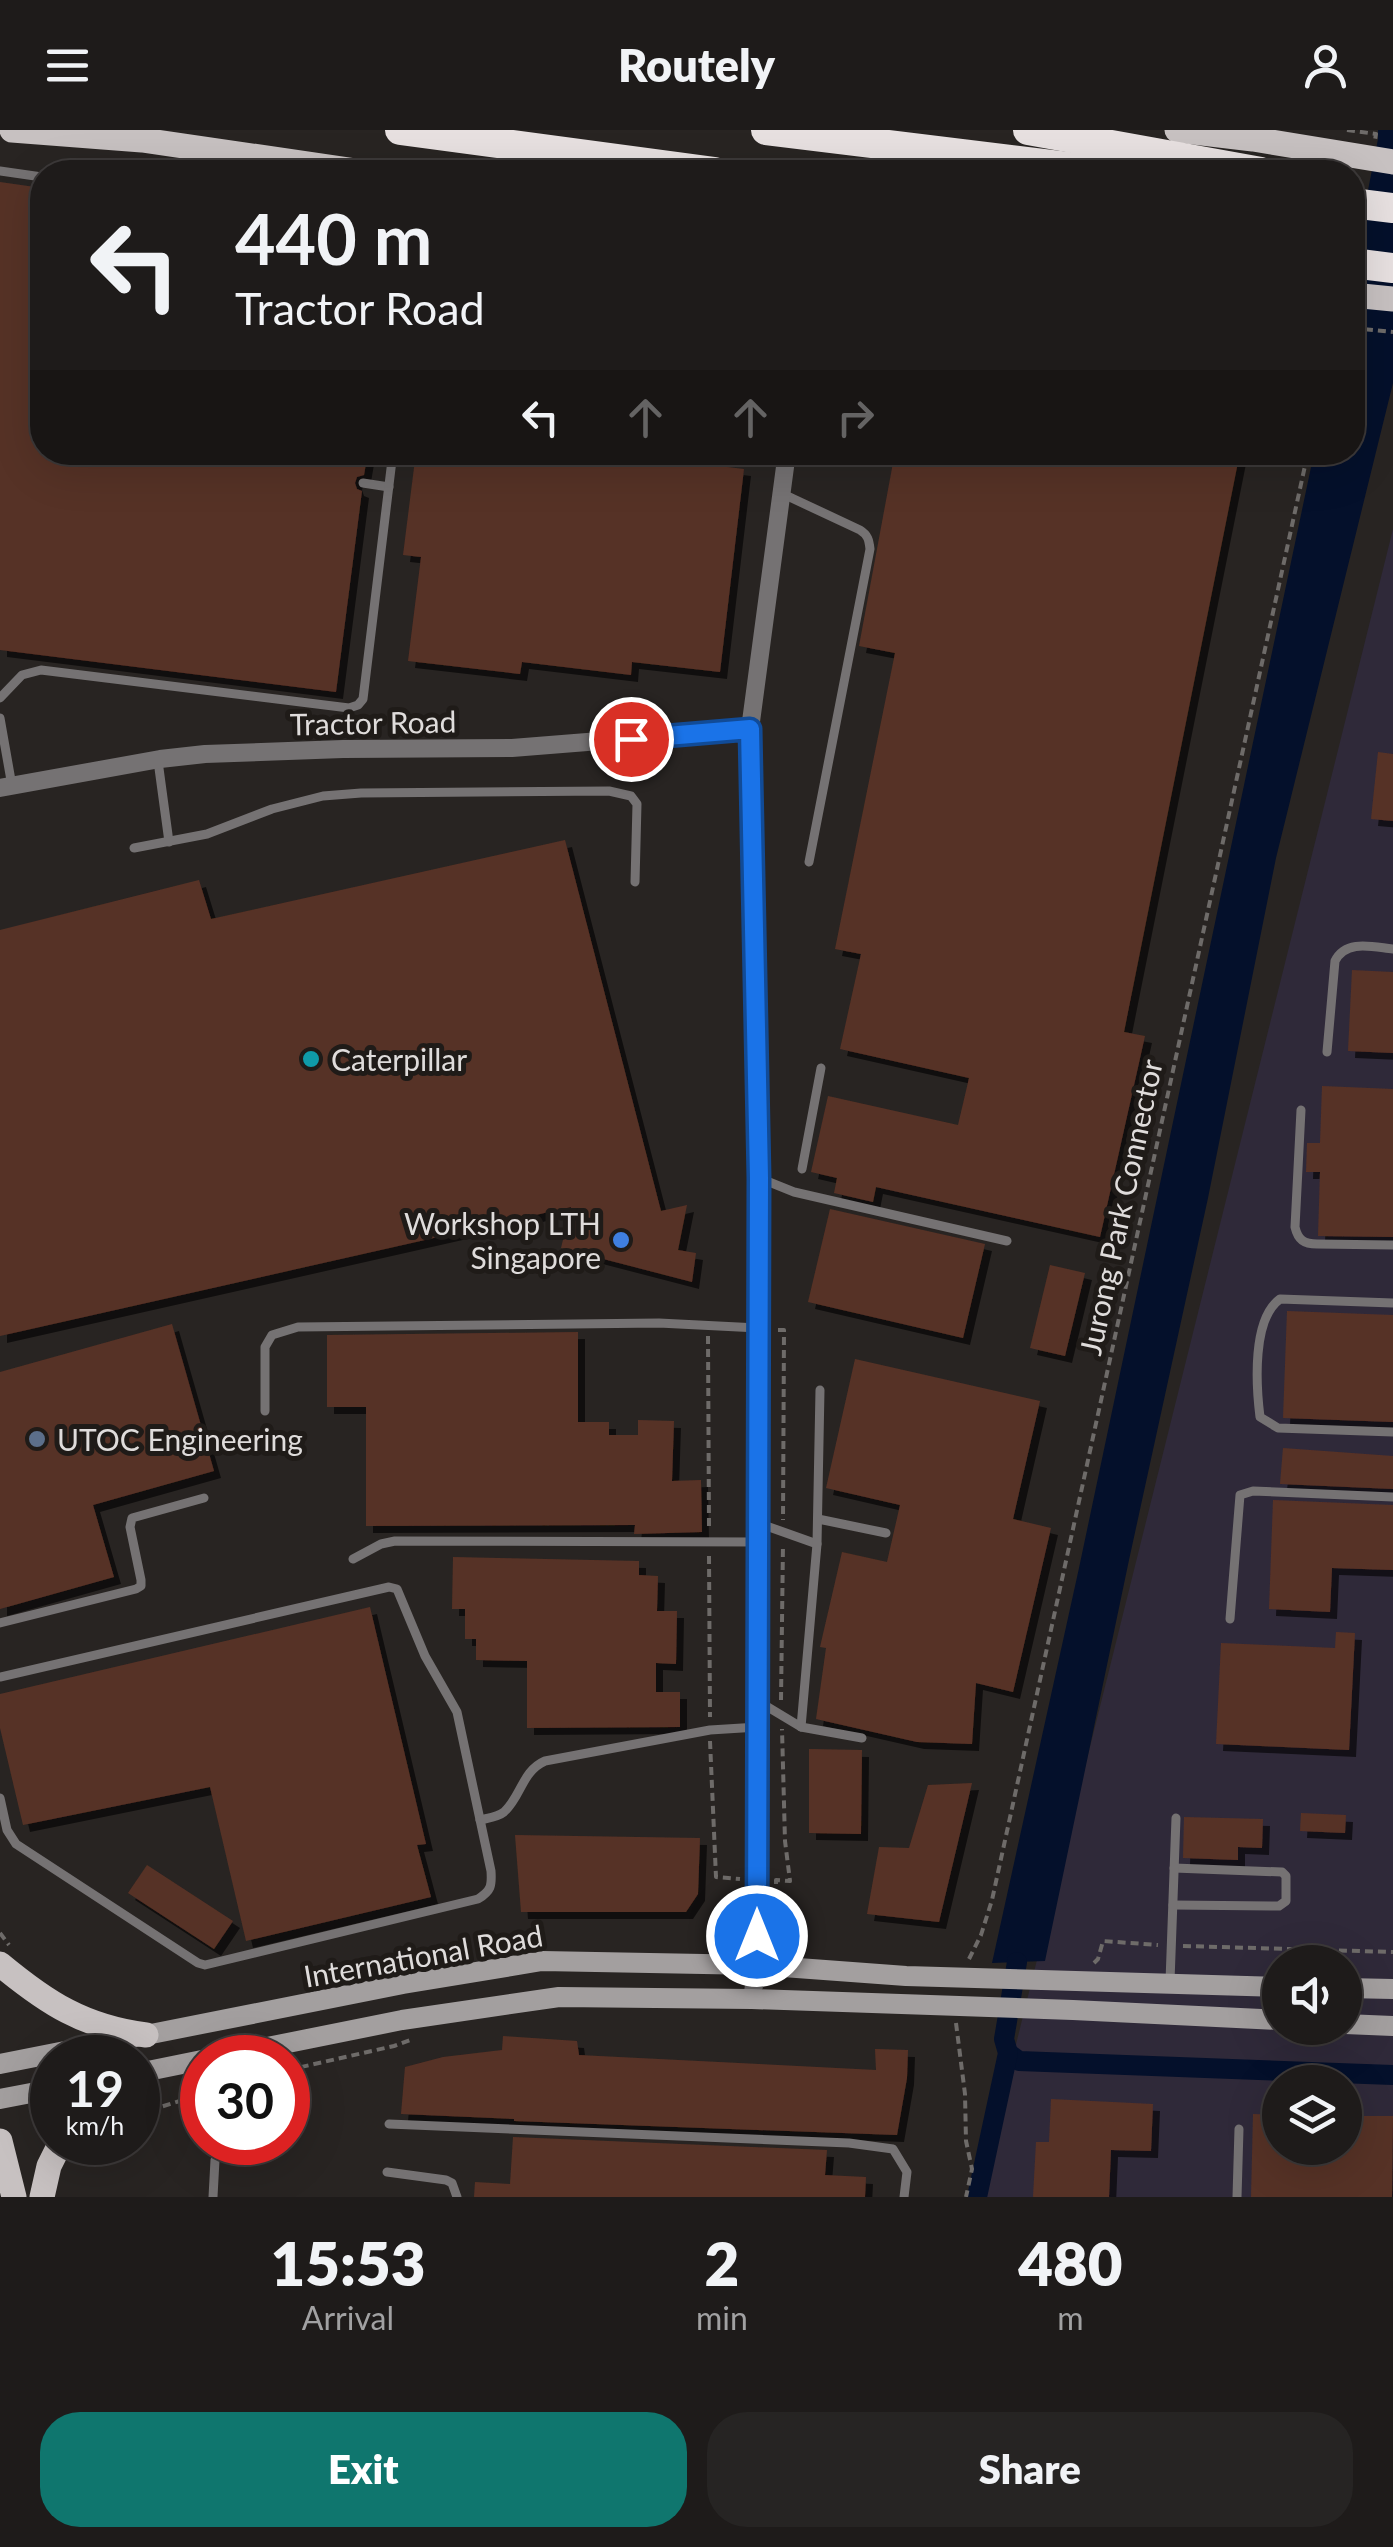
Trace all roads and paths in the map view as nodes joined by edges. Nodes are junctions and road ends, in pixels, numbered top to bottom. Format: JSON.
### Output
{"nodes":[{"id":1,"x":12,"y":130,"type":"edge"},
{"id":2,"x":400,"y":130,"type":"edge"},
{"id":3,"x":766,"y":130,"type":"edge"},
{"id":4,"x":1028,"y":130,"type":"edge"},
{"id":5,"x":1177,"y":130,"type":"edge"},
{"id":6,"x":280,"y":160,"type":"edge"},
{"id":7,"x":625,"y":160,"type":"edge"},
{"id":8,"x":1011,"y":160,"type":"edge"},
{"id":9,"x":1194,"y":160,"type":"edge"},
{"id":10,"x":1393,"y":162,"type":"edge"},
{"id":11,"x":0,"y":171,"type":"edge"},
{"id":12,"x":30,"y":175,"type":"edge"},
{"id":13,"x":1365,"y":205,"type":"edge"},
{"id":14,"x":1393,"y":208,"type":"edge"},
{"id":15,"x":1365,"y":265,"type":"edge"},
{"id":16,"x":1393,"y":268,"type":"edge"},
{"id":17,"x":1365,"y":296,"type":"edge"},
{"id":18,"x":1393,"y":299,"type":"edge"},
{"id":19,"x":1365,"y":329,"type":"edge"},
{"id":20,"x":1393,"y":332,"type":"edge"},
{"id":21,"x":392,"y":465,"type":"edge"},
{"id":22,"x":786,"y":465,"type":"edge"},
{"id":23,"x":1305,"y":465,"type":"edge"},
{"id":24,"x":363,"y":483,"type":"dead end"},
{"id":25,"x":389,"y":487,"type":"junction"},
{"id":26,"x":781,"y":493,"type":"junction"},
{"id":27,"x":0,"y":698,"type":"edge"},
{"id":28,"x":0,"y":718,"type":"edge"},
{"id":29,"x":750,"y":729,"type":"junction"},
{"id":30,"x":158,"y":760,"type":"junction"},
{"id":31,"x":6,"y":787,"type":"edge"},
{"id":32,"x":169,"y":842,"type":"junction"},
{"id":33,"x":134,"y":848,"type":"dead end"},
{"id":34,"x":809,"y":862,"type":"dead end"},
{"id":35,"x":635,"y":882,"type":"dead end"},
{"id":36,"x":1393,"y":949,"type":"edge"},
{"id":37,"x":1327,"y":1052,"type":"dead end"},
{"id":38,"x":821,"y":1068,"type":"dead end"},
{"id":39,"x":1301,"y":1110,"type":"dead end"},
{"id":40,"x":802,"y":1169,"type":"dead end"},
{"id":41,"x":759,"y":1178,"type":"junction"},
{"id":42,"x":1007,"y":1241,"type":"dead end"},
{"id":43,"x":1393,"y":1246,"type":"edge"},
{"id":44,"x":1393,"y":1303,"type":"edge"},
{"id":45,"x":708,"y":1326,"type":"junction"},
{"id":46,"x":758,"y":1328,"type":"junction"},
{"id":47,"x":820,"y":1390,"type":"dead end"},
{"id":48,"x":264,"y":1411,"type":"dead end"},
{"id":49,"x":1393,"y":1432,"type":"edge"},
{"id":50,"x":1393,"y":1497,"type":"edge"},
{"id":51,"x":204,"y":1498,"type":"dead end"},
{"id":52,"x":818,"y":1520,"type":"junction"},
{"id":53,"x":758,"y":1532,"type":"junction"},
{"id":54,"x":886,"y":1534,"type":"dead end"},
{"id":55,"x":709,"y":1541,"type":"junction"},
{"id":56,"x":817,"y":1544,"type":"junction"},
{"id":57,"x":354,"y":1559,"type":"dead end"},
{"id":58,"x":1230,"y":1619,"type":"dead end"},
{"id":59,"x":0,"y":1623,"type":"edge"},
{"id":60,"x":0,"y":1677,"type":"edge"},
{"id":61,"x":758,"y":1701,"type":"junction"},
{"id":62,"x":758,"y":1727,"type":"junction"},
{"id":63,"x":800,"y":1727,"type":"junction"},
{"id":64,"x":710,"y":1730,"type":"junction"},
{"id":65,"x":862,"y":1738,"type":"dead end"},
{"id":66,"x":0,"y":1798,"type":"edge"},
{"id":67,"x":1176,"y":1818,"type":"dead end"},
{"id":68,"x":480,"y":1820,"type":"junction"},
{"id":69,"x":1174,"y":1868,"type":"junction"},
{"id":70,"x":743,"y":1879,"type":"dead end"},
{"id":71,"x":1173,"y":1905,"type":"junction"},
{"id":72,"x":0,"y":1933,"type":"edge"},
{"id":73,"x":1171,"y":1945,"type":"junction"},
{"id":74,"x":1393,"y":1952,"type":"edge"},
{"id":75,"x":6,"y":1956,"type":"edge"},
{"id":76,"x":757,"y":1965,"type":"junction"},
{"id":77,"x":971,"y":1973,"type":"junction"},
{"id":78,"x":1086,"y":1974,"type":"junction"},
{"id":79,"x":1170,"y":1984,"type":"junction"},
{"id":80,"x":1262,"y":1986,"type":"edge"},
{"id":81,"x":1362,"y":1988,"type":"edge"},
{"id":82,"x":1393,"y":1989,"type":"edge"},
{"id":83,"x":752,"y":1999,"type":"junction"},
{"id":84,"x":956,"y":2019,"type":"dead end"},
{"id":85,"x":1262,"y":2019,"type":"edge"},
{"id":86,"x":1362,"y":2025,"type":"edge"},
{"id":87,"x":1393,"y":2026,"type":"edge"},
{"id":88,"x":146,"y":2035,"type":"joint"},
{"id":89,"x":310,"y":2038,"type":"edge"},
{"id":90,"x":394,"y":2046,"type":"dead end"},
{"id":91,"x":30,"y":2058,"type":"edge"},
{"id":92,"x":0,"y":2064,"type":"edge"},
{"id":93,"x":310,"y":2065,"type":"edge"},
{"id":94,"x":30,"y":2093,"type":"edge"},
{"id":95,"x":0,"y":2099,"type":"edge"},
{"id":96,"x":389,"y":2124,"type":"dead end"},
{"id":97,"x":1239,"y":2129,"type":"dead end"},
{"id":98,"x":0,"y":2141,"type":"edge"},
{"id":99,"x":50,"y":2165,"type":"edge"},
{"id":100,"x":215,"y":2165,"type":"edge"},
{"id":101,"x":387,"y":2172,"type":"dead end"},
{"id":102,"x":14,"y":2197,"type":"edge"},
{"id":103,"x":42,"y":2197,"type":"edge"},
{"id":104,"x":213,"y":2197,"type":"edge"},
{"id":105,"x":458,"y":2197,"type":"edge"},
{"id":106,"x":904,"y":2197,"type":"edge"},
{"id":107,"x":966,"y":2197,"type":"edge"},
{"id":108,"x":1237,"y":2197,"type":"edge"}],
"edges":[{"from":1,"to":6,"type":"main road"},
{"from":2,"to":7,"type":"highway"},
{"from":3,"to":8,"type":"highway"},
{"from":4,"to":9,"type":"highway"},
{"from":5,"to":10,"type":"main road"},
{"from":11,"to":12,"type":"lane"},
{"from":13,"to":14,"type":"highway"},
{"from":15,"to":16,"type":"highway"},
{"from":17,"to":18,"type":"main road"},
{"from":19,"to":20,"type":"path"},
{"from":21,"to":25,"type":"lane"},
{"from":22,"to":26,"type":"street"},
{"from":23,"to":77,"type":"path","name":"Jurong Park Connector"},
{"from":24,"to":25,"type":"lane"},
{"from":25,"to":27,"type":"lane"},
{"from":26,"to":29,"type":"street"},
{"from":26,"to":34,"type":"lane"},
{"from":28,"to":31,"type":"lane"},
{"from":29,"to":30,"type":"street","name":"Tractor Road"},
{"from":29,"to":41,"type":"street"},
{"from":30,"to":31,"type":"street","name":"Tractor Road"},
{"from":30,"to":32,"type":"lane"},
{"from":32,"to":33,"type":"lane"},
{"from":32,"to":35,"type":"lane"},
{"from":36,"to":37,"type":"lane"},
{"from":38,"to":40,"type":"lane"},
{"from":39,"to":43,"type":"lane"},
{"from":41,"to":42,"type":"lane"},
{"from":41,"to":46,"type":"street"},
{"from":44,"to":49,"type":"lane"},
{"from":45,"to":46,"type":"lane"},
{"from":45,"to":48,"type":"lane"},
{"from":45,"to":55,"type":"path"},
{"from":46,"to":53,"type":"street"},
{"from":47,"to":52,"type":"lane"},
{"from":50,"to":58,"type":"lane"},
{"from":51,"to":59,"type":"lane"},
{"from":52,"to":54,"type":"lane"},
{"from":52,"to":56,"type":"lane"},
{"from":53,"to":55,"type":"lane"},
{"from":53,"to":56,"type":"lane"},
{"from":53,"to":61,"type":"street"},
{"from":55,"to":57,"type":"lane"},
{"from":55,"to":64,"type":"path"},
{"from":56,"to":63,"type":"lane"},
{"from":60,"to":68,"type":"lane"},
{"from":61,"to":62,"type":"street"},
{"from":61,"to":63,"type":"lane"},
{"from":62,"to":64,"type":"lane"},
{"from":62,"to":76,"type":"street"},
{"from":63,"to":65,"type":"lane"},
{"from":64,"to":68,"type":"lane"},
{"from":64,"to":70,"type":"path"},
{"from":66,"to":68,"type":"lane"},
{"from":67,"to":69,"type":"lane"},
{"from":69,"to":71,"type":"lane"},
{"from":69,"to":71,"type":"lane"},
{"from":71,"to":73,"type":"lane"},
{"from":72,"to":75,"type":"path"},
{"from":73,"to":74,"type":"path"},
{"from":73,"to":78,"type":"path"},
{"from":73,"to":79,"type":"lane"},
{"from":75,"to":88,"type":"main road"},
{"from":76,"to":77,"type":"main road","name":"International Road"},
{"from":76,"to":83,"type":"street"},
{"from":76,"to":88,"type":"main road","name":"International Road"},
{"from":77,"to":78,"type":"main road","name":"International Road"},
{"from":78,"to":79,"type":"main road","name":"International Road"},
{"from":79,"to":80,"type":"main road","name":"International Road"},
{"from":81,"to":82,"type":"main road"},
{"from":83,"to":85,"type":"main road","name":"International Road"},
{"from":83,"to":89,"type":"main road","name":"International Road"},
{"from":84,"to":107,"type":"path"},
{"from":86,"to":87,"type":"main road"},
{"from":90,"to":93,"type":"path"},
{"from":91,"to":92,"type":"main road","name":"International Road"},
{"from":94,"to":95,"type":"main road"},
{"from":96,"to":106,"type":"lane"},
{"from":97,"to":108,"type":"lane"},
{"from":98,"to":102,"type":"main road"},
{"from":99,"to":103,"type":"main road"},
{"from":100,"to":104,"type":"lane"},
{"from":101,"to":105,"type":"lane"}]}
